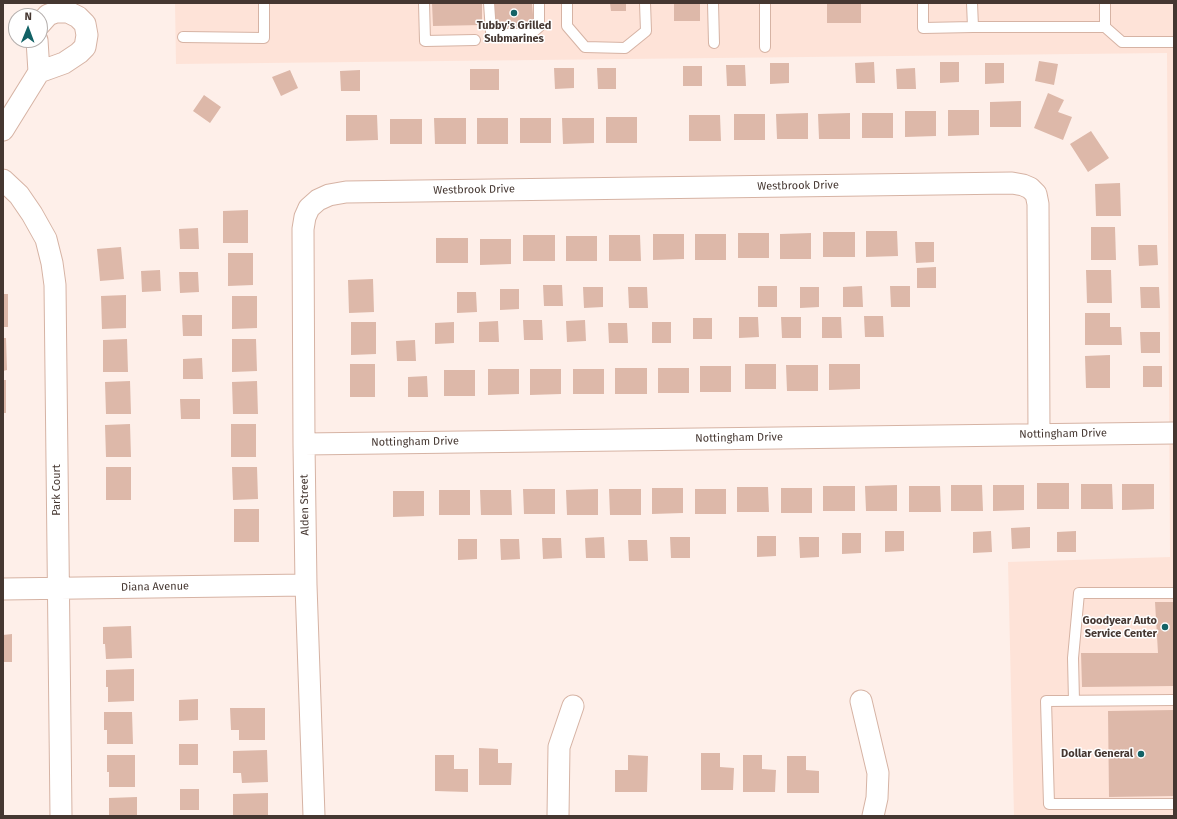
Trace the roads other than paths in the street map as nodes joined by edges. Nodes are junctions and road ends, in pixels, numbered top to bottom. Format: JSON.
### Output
{"nodes":[{"id":1,"x":264,"y":3,"type":"edge"},
{"id":2,"x":424,"y":3,"type":"edge"},
{"id":3,"x":489,"y":3,"type":"edge"},
{"id":4,"x":538,"y":3,"type":"edge"},
{"id":5,"x":567,"y":3,"type":"edge"},
{"id":6,"x":645,"y":3,"type":"edge"},
{"id":7,"x":713,"y":3,"type":"edge"},
{"id":8,"x":765,"y":3,"type":"edge"},
{"id":9,"x":923,"y":3,"type":"edge"},
{"id":10,"x":972,"y":3,"type":"edge"},
{"id":11,"x":1105,"y":3,"type":"edge"},
{"id":12,"x":48,"y":15,"type":"edge"},
{"id":13,"x":973,"y":27,"type":"junction"},
{"id":14,"x":1104,"y":27,"type":"junction"},
{"id":15,"x":183,"y":37,"type":"dead end"},
{"id":16,"x":475,"y":40,"type":"dead end"},
{"id":17,"x":1174,"y":42,"type":"edge"},
{"id":18,"x":714,"y":43,"type":"dead end"},
{"id":19,"x":765,"y":47,"type":"dead end"},
{"id":20,"x":38,"y":48,"type":"edge"},
{"id":21,"x":39,"y":72,"type":"junction"},
{"id":22,"x":3,"y":130,"type":"edge"},
{"id":23,"x":3,"y":180,"type":"edge"},
{"id":24,"x":318,"y":200,"type":"joint"},
{"id":25,"x":1174,"y":432,"type":"edge"},
{"id":26,"x":1039,"y":434,"type":"junction"},
{"id":27,"x":304,"y":444,"type":"junction"},
{"id":28,"x":306,"y":585,"type":"junction"},
{"id":29,"x":3,"y":589,"type":"edge"},
{"id":30,"x":58,"y":589,"type":"junction"},
{"id":31,"x":1174,"y":594,"type":"edge"},
{"id":32,"x":861,"y":700,"type":"dead end"},
{"id":33,"x":1074,"y":700,"type":"junction"},
{"id":34,"x":1174,"y":700,"type":"edge"},
{"id":35,"x":573,"y":706,"type":"dead end"},
{"id":36,"x":1174,"y":804,"type":"edge"},
{"id":37,"x":61,"y":816,"type":"edge"},
{"id":38,"x":314,"y":816,"type":"edge"},
{"id":39,"x":558,"y":816,"type":"edge"},
{"id":40,"x":873,"y":816,"type":"edge"}],
"edges":[{"from":1,"to":15,"type":"lane"},
{"from":2,"to":16,"type":"lane"},
{"from":3,"to":4,"type":"lane"},
{"from":5,"to":6,"type":"lane"},
{"from":7,"to":18,"type":"lane"},
{"from":8,"to":19,"type":"lane"},
{"from":9,"to":13,"type":"lane"},
{"from":10,"to":13,"type":"lane"},
{"from":11,"to":14,"type":"lane"},
{"from":12,"to":21,"type":"street"},
{"from":13,"to":14,"type":"lane"},
{"from":14,"to":17,"type":"lane"},
{"from":20,"to":21,"type":"street"},
{"from":21,"to":22,"type":"street"},
{"from":23,"to":30,"type":"street","name":"Park Court"},
{"from":24,"to":26,"type":"street","name":"Westbrook Drive"},
{"from":24,"to":27,"type":"street","name":"Alden Street"},
{"from":25,"to":26,"type":"street","name":"Nottingham Drive"},
{"from":26,"to":27,"type":"street","name":"Nottingham Drive"},
{"from":27,"to":28,"type":"street","name":"Alden Street"},
{"from":28,"to":30,"type":"street","name":"Diana Avenue"},
{"from":28,"to":38,"type":"street","name":"Alden Street"},
{"from":29,"to":30,"type":"street","name":"Diana Avenue"},
{"from":30,"to":37,"type":"street","name":"Park Court"},
{"from":31,"to":33,"type":"lane"},
{"from":32,"to":40,"type":"street"},
{"from":33,"to":34,"type":"lane"},
{"from":33,"to":36,"type":"lane"},
{"from":35,"to":39,"type":"street"}]}
